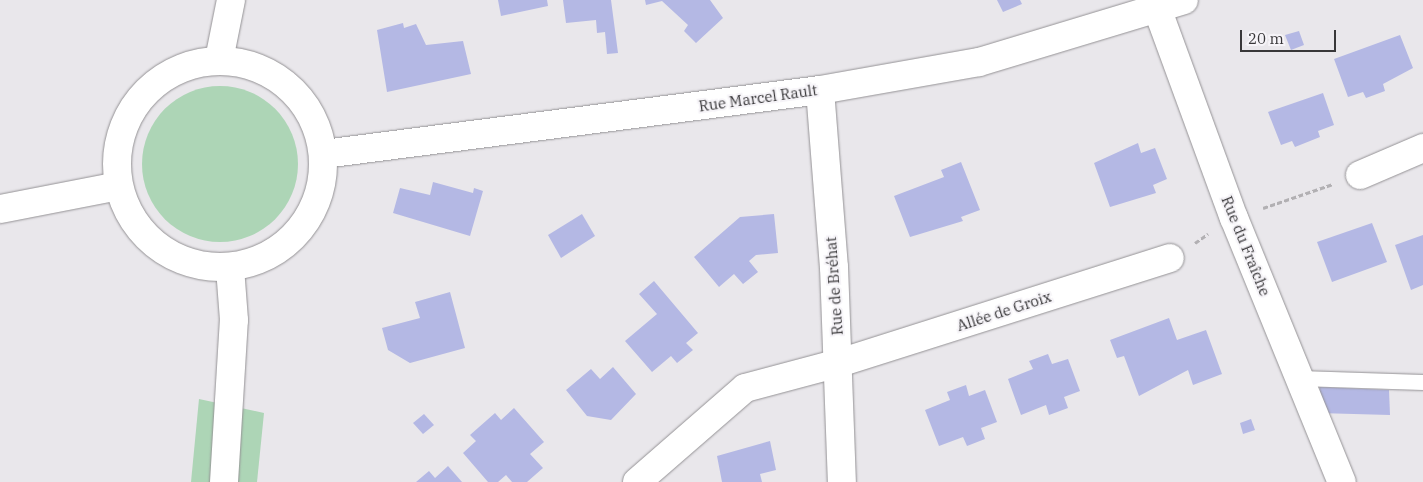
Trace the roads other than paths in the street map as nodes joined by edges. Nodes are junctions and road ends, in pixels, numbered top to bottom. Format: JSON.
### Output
{"nodes":[{"id":1,"x":231,"y":0,"type":"edge"},
{"id":2,"x":1184,"y":0,"type":"edge"},
{"id":3,"x":1157,"y":8,"type":"junction"},
{"id":4,"x":220,"y":60,"type":"junction"},
{"id":5,"x":820,"y":90,"type":"junction"},
{"id":6,"x":1423,"y":148,"type":"edge"},
{"id":7,"x":324,"y":154,"type":"junction"},
{"id":8,"x":1360,"y":175,"type":"dead end"},
{"id":9,"x":118,"y":186,"type":"junction"},
{"id":10,"x":0,"y":209,"type":"edge"},
{"id":11,"x":1170,"y":258,"type":"dead end"},
{"id":12,"x":230,"y":268,"type":"junction"},
{"id":13,"x":839,"y":363,"type":"junction"},
{"id":14,"x":1299,"y":378,"type":"junction"},
{"id":15,"x":1423,"y":382,"type":"edge"},
{"id":16,"x":224,"y":482,"type":"edge"},
{"id":17,"x":637,"y":482,"type":"edge"},
{"id":18,"x":842,"y":482,"type":"edge"},
{"id":19,"x":1342,"y":482,"type":"edge"}],
"edges":[{"from":1,"to":4,"type":"street"},
{"from":2,"to":3,"type":"street","name":"Rue Marcel Rault"},
{"from":3,"to":5,"type":"street","name":"Rue Marcel Rault"},
{"from":3,"to":14,"type":"street","name":"Rue du Fraîche"},
{"from":4,"to":7,"type":"street"},
{"from":4,"to":9,"type":"street"},
{"from":5,"to":7,"type":"street","name":"Rue Marcel Rault"},
{"from":5,"to":13,"type":"street","name":"Rue de Bréhat"},
{"from":6,"to":8,"type":"street"},
{"from":7,"to":12,"type":"street"},
{"from":9,"to":10,"type":"street"},
{"from":9,"to":12,"type":"street"},
{"from":11,"to":13,"type":"street","name":"Allée de Groix"},
{"from":12,"to":16,"type":"street"},
{"from":13,"to":17,"type":"street","name":"Allée de Groix"},
{"from":13,"to":18,"type":"street","name":"Rue de Bréhat"},
{"from":14,"to":15,"type":"lane"},
{"from":14,"to":19,"type":"street","name":"Rue du Fraîche"}]}
